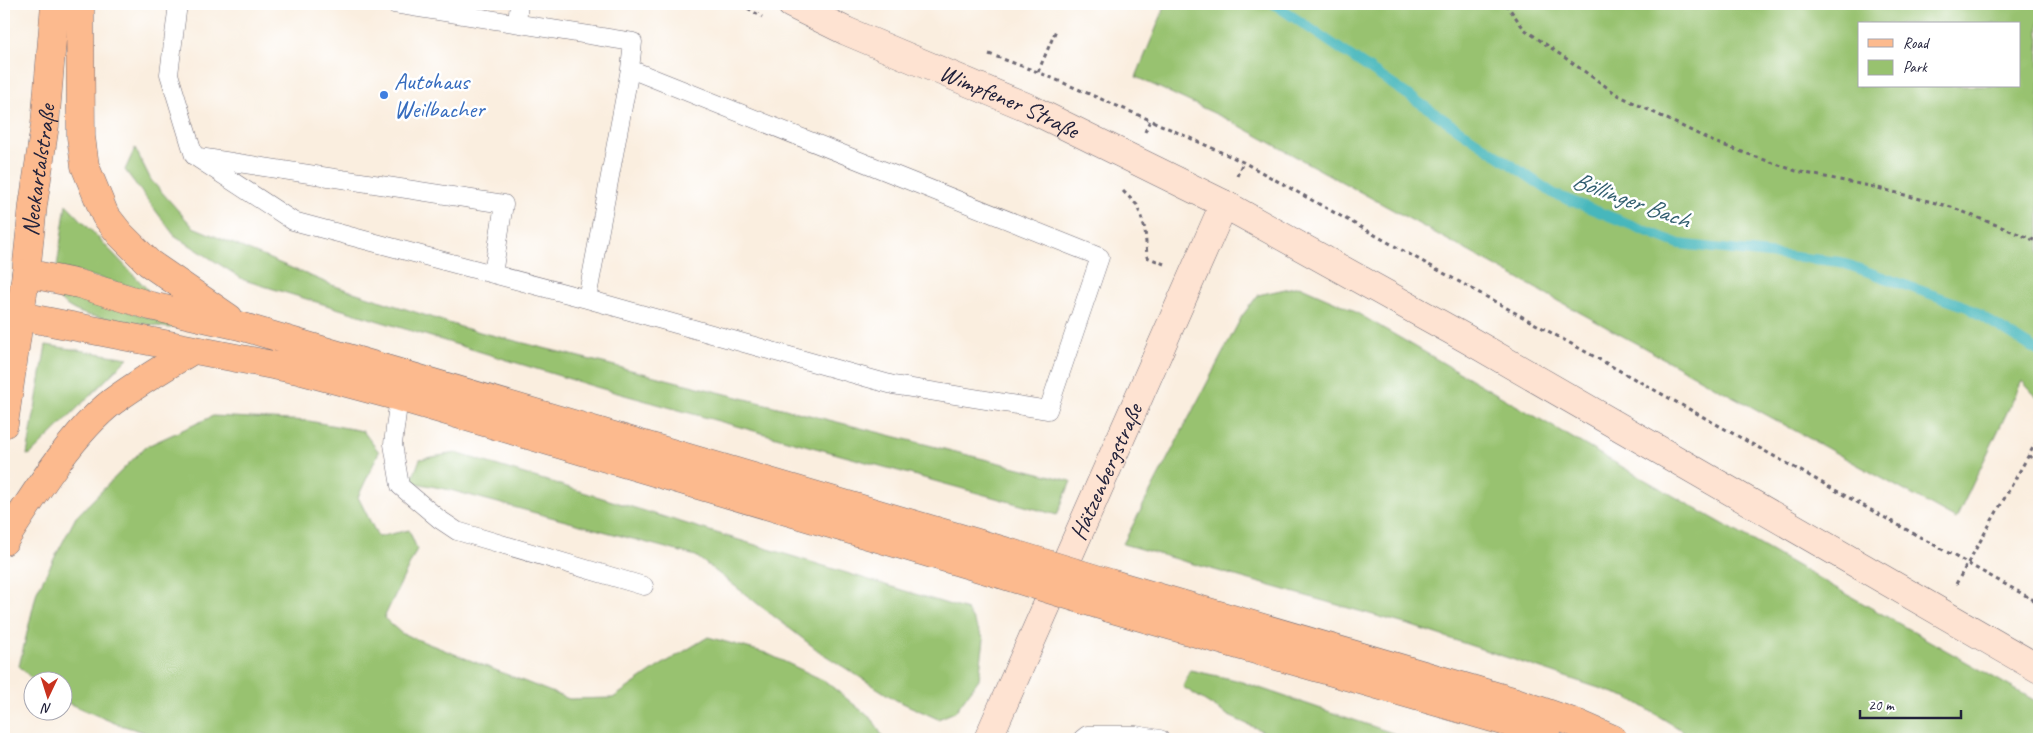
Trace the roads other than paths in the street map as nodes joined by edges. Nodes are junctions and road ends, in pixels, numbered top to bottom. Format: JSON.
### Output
{"nodes":[{"id":1,"x":55,"y":4,"type":"edge"},
{"id":2,"x":80,"y":4,"type":"edge"},
{"id":3,"x":178,"y":4,"type":"edge"},
{"id":4,"x":394,"y":4,"type":"edge"},
{"id":5,"x":520,"y":4,"type":"edge"},
{"id":6,"x":791,"y":4,"type":"edge"},
{"id":7,"x":517,"y":22,"type":"junction"},
{"id":8,"x":630,"y":70,"type":"junction"},
{"id":9,"x":194,"y":156,"type":"junction"},
{"id":10,"x":1224,"y":204,"type":"junction"},
{"id":11,"x":26,"y":273,"type":"junction"},
{"id":12,"x":493,"y":274,"type":"junction"},
{"id":13,"x":587,"y":299,"type":"junction"},
{"id":14,"x":20,"y":316,"type":"junction"},
{"id":15,"x":240,"y":326,"type":"junction"},
{"id":16,"x":193,"y":350,"type":"junction"},
{"id":17,"x":399,"y":397,"type":"junction"},
{"id":18,"x":4,"y":424,"type":"edge"},
{"id":19,"x":4,"y":541,"type":"edge"},
{"id":20,"x":1004,"y":563,"type":"junction"},
{"id":21,"x":644,"y":586,"type":"dead end"},
{"id":22,"x":1111,"y":596,"type":"junction"},
{"id":23,"x":2039,"y":669,"type":"edge"},
{"id":24,"x":988,"y":739,"type":"edge"},
{"id":25,"x":1082,"y":739,"type":"edge"},
{"id":26,"x":1160,"y":739,"type":"edge"},
{"id":27,"x":1548,"y":739,"type":"edge"},
{"id":28,"x":1613,"y":739,"type":"edge"}],
"edges":[{"from":1,"to":11,"type":"main road","name":"Neckartalstraße"},
{"from":2,"to":15,"type":"main road"},
{"from":3,"to":9,"type":"lane"},
{"from":4,"to":7,"type":"lane"},
{"from":5,"to":7,"type":"lane"},
{"from":6,"to":10,"type":"street","name":"Wimpfener Straße"},
{"from":7,"to":8,"type":"lane"},
{"from":8,"to":13,"type":"lane"},
{"from":8,"to":13,"type":"lane"},
{"from":9,"to":12,"type":"lane"},
{"from":9,"to":12,"type":"lane"},
{"from":10,"to":23,"type":"street","name":"Wimpfener Straße"},
{"from":10,"to":24,"type":"street","name":"Hätzenbergstraße"},
{"from":11,"to":14,"type":"main road","name":"Neckartalstraße"},
{"from":11,"to":15,"type":"main road"},
{"from":12,"to":13,"type":"lane"},
{"from":14,"to":16,"type":"main road"},
{"from":14,"to":18,"type":"main road","name":"Neckartalstraße"},
{"from":15,"to":20,"type":"main road"},
{"from":16,"to":17,"type":"main road"},
{"from":16,"to":19,"type":"main road"},
{"from":17,"to":20,"type":"main road"},
{"from":17,"to":21,"type":"lane"},
{"from":20,"to":22,"type":"main road","bridge":true},
{"from":22,"to":27,"type":"main road"},
{"from":22,"to":28,"type":"main road"},
{"from":25,"to":26,"type":"lane"}]}
